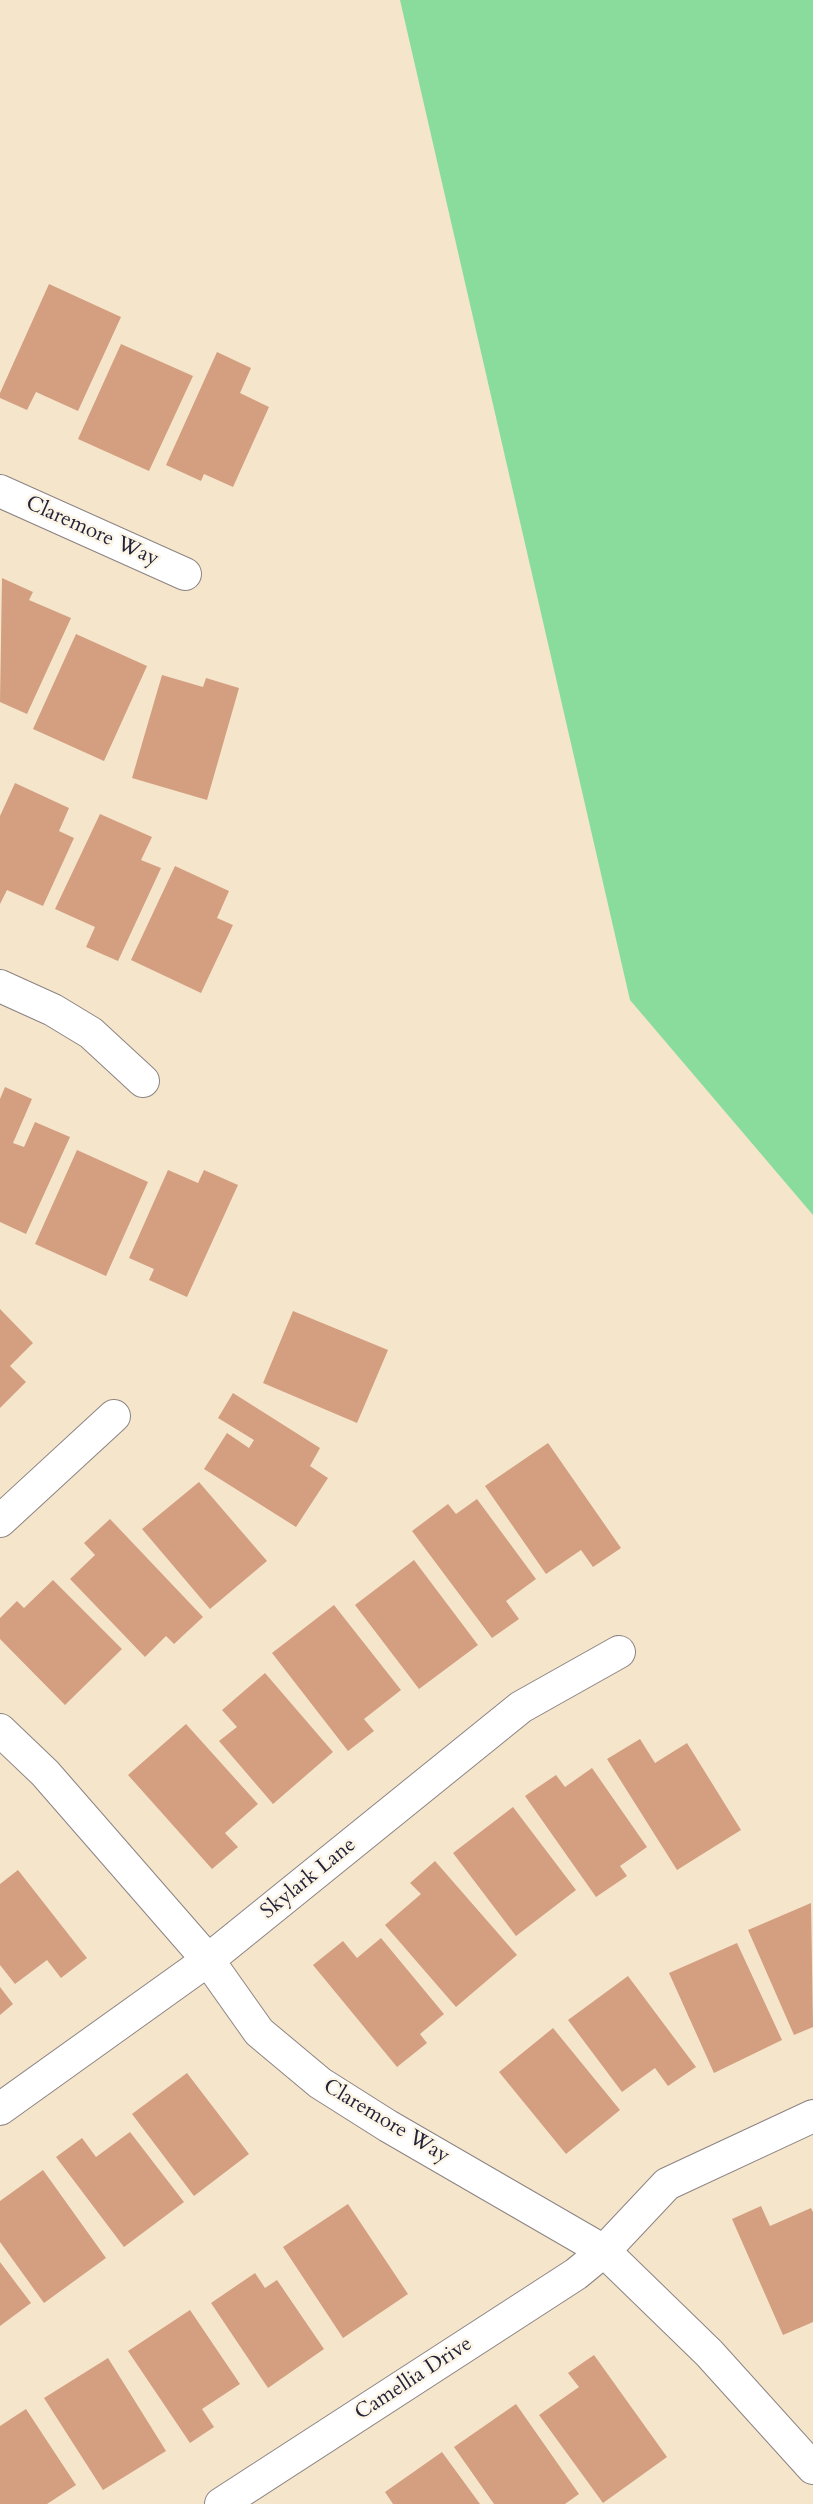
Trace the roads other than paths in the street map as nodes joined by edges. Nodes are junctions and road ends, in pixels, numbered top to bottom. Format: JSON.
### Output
{"nodes":[{"id":1,"x":0,"y":491,"type":"edge"},
{"id":2,"x":184,"y":574,"type":"dead end"},
{"id":3,"x":0,"y":986,"type":"edge"},
{"id":4,"x":143,"y":1081,"type":"dead end"},
{"id":5,"x":114,"y":1416,"type":"dead end"},
{"id":6,"x":0,"y":1521,"type":"edge"},
{"id":7,"x":619,"y":1652,"type":"dead end"},
{"id":8,"x":0,"y":1730,"type":"edge"},
{"id":9,"x":208,"y":1960,"type":"junction"},
{"id":10,"x":0,"y":2109,"type":"edge"},
{"id":11,"x":813,"y":2116,"type":"edge"},
{"id":12,"x":604,"y":2251,"type":"junction"},
{"id":13,"x":813,"y":2468,"type":"edge"},
{"id":14,"x":221,"y":2504,"type":"edge"}],
"edges":[{"from":1,"to":2,"type":"street","name":"Claremore Way"},
{"from":3,"to":4,"type":"street"},
{"from":5,"to":6,"type":"street"},
{"from":7,"to":9,"type":"street","name":"Skylark Lane"},
{"from":8,"to":9,"type":"street","name":"Claremore Way"},
{"from":9,"to":10,"type":"street","name":"Skylark Lane"},
{"from":9,"to":12,"type":"street","name":"Claremore Way"},
{"from":11,"to":12,"type":"street","name":"Camellia Drive"},
{"from":12,"to":13,"type":"street","name":"Claremore Way"},
{"from":12,"to":14,"type":"street","name":"Camellia Drive"}]}
